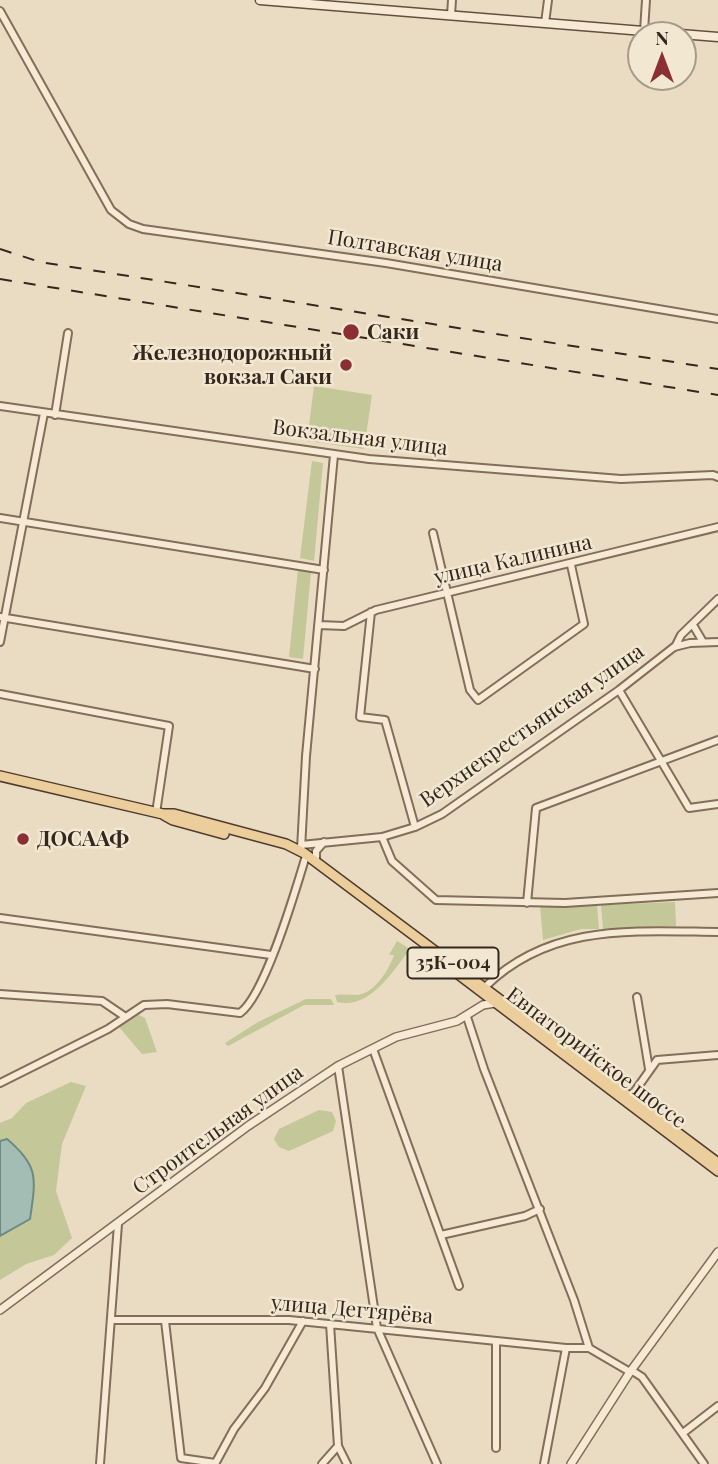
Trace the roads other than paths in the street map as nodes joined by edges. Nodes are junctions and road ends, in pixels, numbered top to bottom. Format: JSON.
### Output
{"nodes":[{"id":1,"x":263,"y":0,"type":"edge"},
{"id":2,"x":452,"y":0,"type":"edge"},
{"id":3,"x":548,"y":0,"type":"edge"},
{"id":4,"x":646,"y":0,"type":"edge"},
{"id":5,"x":354,"y":3,"type":"edge"},
{"id":6,"x":0,"y":11,"type":"edge"},
{"id":7,"x":451,"y":15,"type":"junction"},
{"id":8,"x":645,"y":21,"type":"edge"},
{"id":9,"x":545,"y":23,"type":"junction"},
{"id":10,"x":627,"y":30,"type":"edge"},
{"id":11,"x":697,"y":35,"type":"edge"},
{"id":12,"x":718,"y":37,"type":"edge"},
{"id":13,"x":718,"y":319,"type":"edge"},
{"id":14,"x":68,"y":332,"type":"dead end"},
{"id":15,"x":0,"y":406,"type":"edge"},
{"id":16,"x":44,"y":413,"type":"junction"},
{"id":17,"x":55,"y":415,"type":"junction"},
{"id":18,"x":334,"y":455,"type":"junction"},
{"id":19,"x":718,"y":477,"type":"edge"},
{"id":20,"x":0,"y":518,"type":"edge"},
{"id":21,"x":22,"y":521,"type":"junction"},
{"id":22,"x":718,"y":527,"type":"edge"},
{"id":23,"x":433,"y":533,"type":"dead end"},
{"id":24,"x":571,"y":565,"type":"junction"},
{"id":25,"x":324,"y":570,"type":"junction"},
{"id":26,"x":447,"y":594,"type":"junction"},
{"id":27,"x":718,"y":599,"type":"edge"},
{"id":28,"x":371,"y":612,"type":"junction"},
{"id":29,"x":3,"y":617,"type":"edge"},
{"id":30,"x":319,"y":625,"type":"junction"},
{"id":31,"x":693,"y":625,"type":"junction"},
{"id":32,"x":0,"y":642,"type":"edge"},
{"id":33,"x":703,"y":642,"type":"junction"},
{"id":34,"x":718,"y":642,"type":"edge"},
{"id":35,"x":674,"y":647,"type":"junction"},
{"id":36,"x":315,"y":669,"type":"junction"},
{"id":37,"x":619,"y":690,"type":"junction"},
{"id":38,"x":0,"y":694,"type":"edge"},
{"id":39,"x":718,"y":740,"type":"edge"},
{"id":40,"x":661,"y":762,"type":"junction"},
{"id":41,"x":0,"y":776,"type":"edge"},
{"id":42,"x":718,"y":804,"type":"edge"},
{"id":43,"x":160,"y":813,"type":"junction"},
{"id":44,"x":415,"y":827,"type":"junction"},
{"id":45,"x":382,"y":837,"type":"junction"},
{"id":46,"x":326,"y":841,"type":"junction"},
{"id":47,"x":302,"y":852,"type":"junction"},
{"id":48,"x":316,"y":862,"type":"junction"},
{"id":49,"x":718,"y":893,"type":"edge"},
{"id":50,"x":530,"y":903,"type":"junction"},
{"id":51,"x":0,"y":918,"type":"edge"},
{"id":52,"x":718,"y":932,"type":"edge"},
{"id":53,"x":271,"y":955,"type":"junction"},
{"id":54,"x":481,"y":988,"type":"junction"},
{"id":55,"x":0,"y":994,"type":"edge"},
{"id":56,"x":637,"y":998,"type":"dead end"},
{"id":57,"x":495,"y":1003,"type":"junction"},
{"id":58,"x":474,"y":1011,"type":"junction"},
{"id":59,"x":124,"y":1016,"type":"junction"},
{"id":60,"x":467,"y":1017,"type":"junction"},
{"id":61,"x":373,"y":1049,"type":"junction"},
{"id":62,"x":718,"y":1055,"type":"edge"},
{"id":63,"x":338,"y":1066,"type":"junction"},
{"id":64,"x":649,"y":1069,"type":"junction"},
{"id":65,"x":0,"y":1083,"type":"edge"},
{"id":66,"x":630,"y":1098,"type":"junction"},
{"id":67,"x":718,"y":1162,"type":"edge"},
{"id":68,"x":718,"y":1171,"type":"edge"},
{"id":69,"x":540,"y":1209,"type":"junction"},
{"id":70,"x":118,"y":1224,"type":"junction"},
{"id":71,"x":441,"y":1236,"type":"junction"},
{"id":72,"x":718,"y":1252,"type":"edge"},
{"id":73,"x":459,"y":1286,"type":"dead end"},
{"id":74,"x":0,"y":1310,"type":"edge"},
{"id":75,"x":111,"y":1320,"type":"junction"},
{"id":76,"x":165,"y":1321,"type":"junction"},
{"id":77,"x":303,"y":1321,"type":"junction"},
{"id":78,"x":330,"y":1324,"type":"junction"},
{"id":79,"x":377,"y":1328,"type":"junction"},
{"id":80,"x":496,"y":1341,"type":"junction"},
{"id":81,"x":566,"y":1348,"type":"junction"},
{"id":82,"x":589,"y":1348,"type":"junction"},
{"id":83,"x":631,"y":1371,"type":"junction"},
{"id":84,"x":718,"y":1406,"type":"edge"},
{"id":85,"x":684,"y":1433,"type":"junction"},
{"id":86,"x":338,"y":1446,"type":"junction"},
{"id":87,"x":496,"y":1448,"type":"dead end"},
{"id":88,"x":100,"y":1464,"type":"edge"},
{"id":89,"x":215,"y":1464,"type":"edge"},
{"id":90,"x":322,"y":1464,"type":"edge"},
{"id":91,"x":347,"y":1464,"type":"edge"},
{"id":92,"x":437,"y":1464,"type":"edge"},
{"id":93,"x":544,"y":1464,"type":"edge"},
{"id":94,"x":571,"y":1464,"type":"edge"},
{"id":95,"x":704,"y":1464,"type":"edge"}],
"edges":[{"from":1,"to":5,"type":"main road"},
{"from":2,"to":7,"type":"street"},
{"from":3,"to":9,"type":"street"},
{"from":4,"to":8,"type":"street"},
{"from":5,"to":7,"type":"main road"},
{"from":6,"to":13,"type":"street","name":"Полтавская улица"},
{"from":7,"to":9,"type":"main road"},
{"from":9,"to":10,"type":"main road"},
{"from":11,"to":12,"type":"main road"},
{"from":14,"to":17,"type":"street"},
{"from":15,"to":16,"type":"street","name":"Вокзальная улица"},
{"from":16,"to":17,"type":"street","name":"Вокзальная улица"},
{"from":16,"to":21,"type":"street"},
{"from":17,"to":18,"type":"street","name":"Вокзальная улица"},
{"from":18,"to":19,"type":"street","name":"Вокзальная улица"},
{"from":18,"to":25,"type":"street"},
{"from":20,"to":21,"type":"street"},
{"from":21,"to":25,"type":"street"},
{"from":21,"to":29,"type":"street"},
{"from":22,"to":24,"type":"street","name":"улица Калинина"},
{"from":23,"to":26,"type":"street"},
{"from":24,"to":26,"type":"street","name":"улица Калинина"},
{"from":24,"to":26,"type":"street"},
{"from":25,"to":30,"type":"street"},
{"from":26,"to":28,"type":"street","name":"улица Калинина"},
{"from":27,"to":31,"type":"street","name":"Верхнекрестьянская улица"},
{"from":28,"to":30,"type":"street","name":"улица Калинина"},
{"from":28,"to":44,"type":"street"},
{"from":29,"to":32,"type":"street"},
{"from":29,"to":36,"type":"street"},
{"from":30,"to":36,"type":"street"},
{"from":31,"to":33,"type":"street"},
{"from":31,"to":35,"type":"street","name":"Верхнекрестьянская улица"},
{"from":33,"to":34,"type":"street","name":"Верхнекрестьянская улица"},
{"from":33,"to":35,"type":"street","name":"Верхнекрестьянская улица"},
{"from":35,"to":37,"type":"street","name":"Верхнекрестьянская улица"},
{"from":36,"to":47,"type":"street"},
{"from":37,"to":40,"type":"street"},
{"from":37,"to":44,"type":"street","name":"Верхнекрестьянская улица"},
{"from":38,"to":43,"type":"street"},
{"from":39,"to":40,"type":"street"},
{"from":40,"to":42,"type":"street"},
{"from":40,"to":50,"type":"street"},
{"from":41,"to":43,"type":"main road","name":"Евпаторийское шоссе","number":"35К-004"},
{"from":43,"to":47,"type":"main road","name":"Евпаторийское шоссе","number":"35К-004"},
{"from":44,"to":45,"type":"street","name":"Верхнекрестьянская улица"},
{"from":45,"to":46,"type":"street","name":"Верхнекрестьянская улица"},
{"from":45,"to":50,"type":"street"},
{"from":46,"to":47,"type":"street","name":"Верхнекрестьянская улица"},
{"from":46,"to":48,"type":"street"},
{"from":47,"to":48,"type":"main road","name":"Евпаторийское шоссе","number":"35К-004"},
{"from":47,"to":53,"type":"street"},
{"from":47,"to":54,"type":"main road","name":"Евпаторийское шоссе","number":"35К-004"},
{"from":48,"to":54,"type":"main road","name":"Евпаторийское шоссе","number":"35К-004"},
{"from":49,"to":50,"type":"street"},
{"from":51,"to":53,"type":"street"},
{"from":52,"to":54,"type":"street"},
{"from":53,"to":59,"type":"street"},
{"from":54,"to":57,"type":"main road","name":"Евпаторийское шоссе","number":"35К-004"},
{"from":54,"to":58,"type":"street"},
{"from":54,"to":66,"type":"main road","name":"Евпаторийское шоссе","number":"35К-004"},
{"from":55,"to":59,"type":"street"},
{"from":56,"to":64,"type":"street"},
{"from":57,"to":58,"type":"street","name":"Строительная улица"},
{"from":57,"to":68,"type":"main road","name":"Евпаторийское шоссе","number":"35К-004"},
{"from":58,"to":60,"type":"street","name":"Строительная улица"},
{"from":59,"to":65,"type":"street"},
{"from":60,"to":61,"type":"street","name":"Строительная улица"},
{"from":60,"to":69,"type":"street"},
{"from":61,"to":63,"type":"street","name":"Строительная улица"},
{"from":61,"to":71,"type":"street"},
{"from":62,"to":64,"type":"street"},
{"from":63,"to":70,"type":"street","name":"Строительная улица"},
{"from":63,"to":79,"type":"street"},
{"from":64,"to":66,"type":"street"},
{"from":66,"to":67,"type":"main road","name":"Евпаторийское шоссе","number":"35К-004"},
{"from":69,"to":71,"type":"street"},
{"from":69,"to":82,"type":"street"},
{"from":70,"to":74,"type":"street","name":"Строительная улица"},
{"from":70,"to":75,"type":"street"},
{"from":71,"to":73,"type":"street"},
{"from":72,"to":83,"type":"street"},
{"from":75,"to":76,"type":"street","name":"улица Дегтярёва"},
{"from":75,"to":88,"type":"street"},
{"from":76,"to":77,"type":"street","name":"улица Дегтярёва"},
{"from":76,"to":89,"type":"street"},
{"from":77,"to":78,"type":"street","name":"улица Дегтярёва"},
{"from":77,"to":89,"type":"street"},
{"from":78,"to":79,"type":"street","name":"улица Дегтярёва"},
{"from":78,"to":86,"type":"street"},
{"from":79,"to":80,"type":"street","name":"улица Дегтярёва"},
{"from":79,"to":92,"type":"street"},
{"from":80,"to":81,"type":"street","name":"улица Дегтярёва"},
{"from":80,"to":87,"type":"street"},
{"from":81,"to":82,"type":"street","name":"улица Дегтярёва"},
{"from":81,"to":93,"type":"street"},
{"from":82,"to":83,"type":"street"},
{"from":83,"to":85,"type":"street"},
{"from":83,"to":94,"type":"street"},
{"from":84,"to":85,"type":"street"},
{"from":85,"to":95,"type":"street"},
{"from":86,"to":90,"type":"street"},
{"from":86,"to":91,"type":"street"}]}
